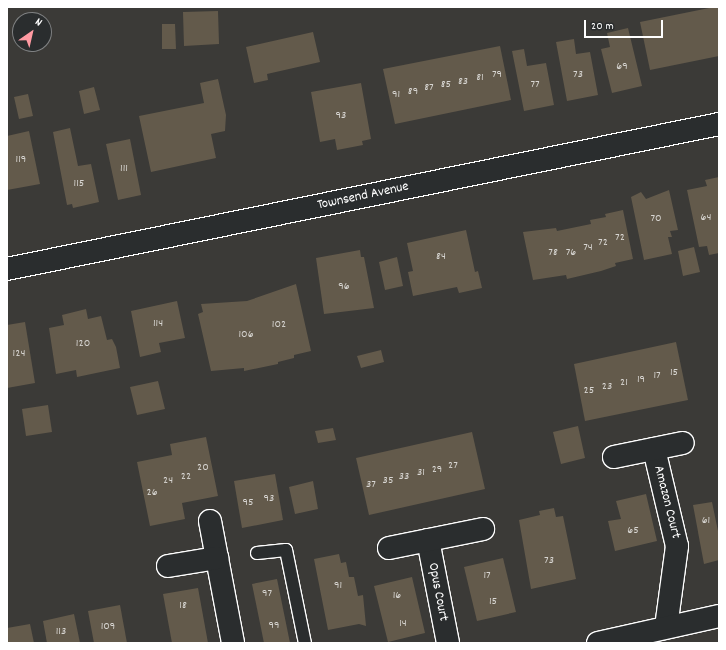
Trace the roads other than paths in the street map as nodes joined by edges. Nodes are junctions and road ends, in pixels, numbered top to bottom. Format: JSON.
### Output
{"nodes":[{"id":1,"x":719,"y":124,"type":"edge"},
{"id":2,"x":7,"y":269,"type":"edge"},
{"id":3,"x":683,"y":443,"type":"dead end"},
{"id":4,"x":654,"y":449,"type":"junction"},
{"id":5,"x":614,"y":457,"type":"dead end"},
{"id":6,"x":210,"y":521,"type":"dead end"},
{"id":7,"x":483,"y":529,"type":"dead end"},
{"id":8,"x":428,"y":540,"type":"junction"},
{"id":9,"x":389,"y":548,"type":"dead end"},
{"id":10,"x":257,"y":553,"type":"dead end"},
{"id":11,"x":217,"y":558,"type":"junction"},
{"id":12,"x":168,"y":566,"type":"dead end"},
{"id":13,"x":719,"y":616,"type":"edge"},
{"id":14,"x":666,"y":627,"type":"junction"},
{"id":15,"x":233,"y":643,"type":"edge"},
{"id":16,"x":305,"y":643,"type":"edge"},
{"id":17,"x":448,"y":643,"type":"edge"},
{"id":18,"x":598,"y":643,"type":"edge"}],
"edges":[{"from":1,"to":2,"type":"street","name":"Townsend Avenue"},
{"from":3,"to":4,"type":"street","name":"Amazon Court"},
{"from":4,"to":5,"type":"street","name":"Amazon Court"},
{"from":4,"to":14,"type":"street","name":"Amazon Court"},
{"from":6,"to":11,"type":"street"},
{"from":7,"to":8,"type":"street"},
{"from":8,"to":9,"type":"street"},
{"from":8,"to":17,"type":"street","name":"Opus Court"},
{"from":10,"to":16,"type":"lane"},
{"from":11,"to":12,"type":"street"},
{"from":11,"to":15,"type":"street"},
{"from":13,"to":14,"type":"street"},
{"from":14,"to":18,"type":"street"}]}
